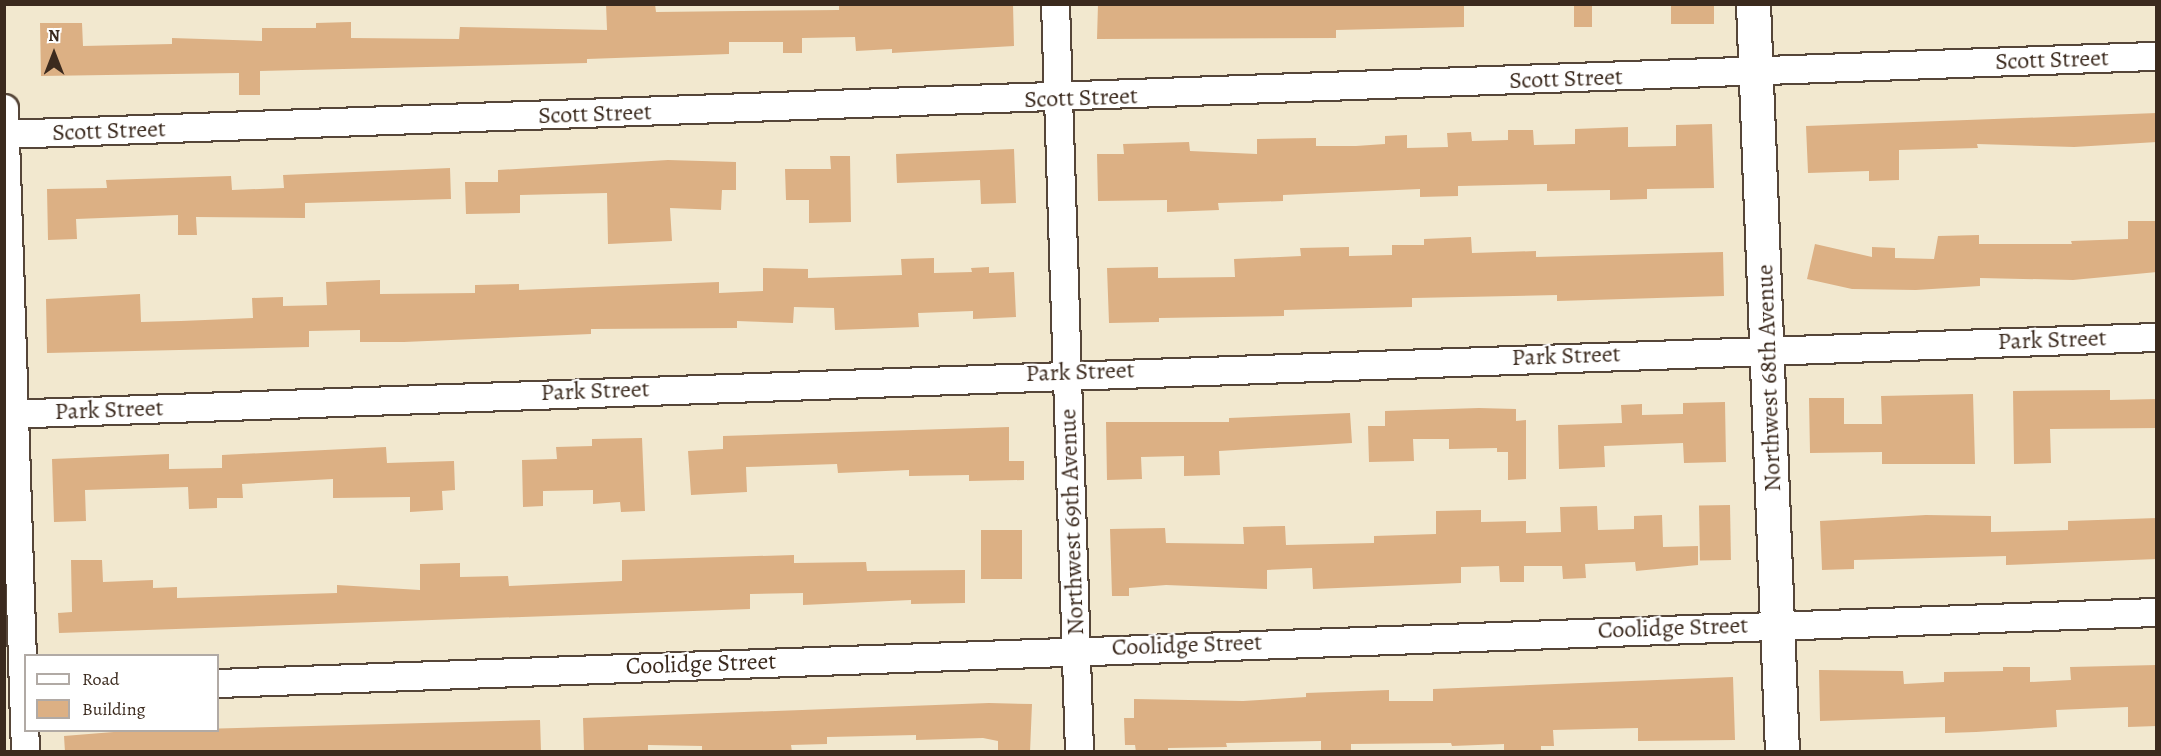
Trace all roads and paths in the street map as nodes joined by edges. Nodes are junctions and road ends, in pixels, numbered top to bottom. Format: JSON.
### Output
{"nodes":[{"id":1,"x":1055,"y":4,"type":"edge"},
{"id":2,"x":1753,"y":4,"type":"edge"},
{"id":3,"x":2157,"y":56,"type":"edge"},
{"id":4,"x":1756,"y":72,"type":"junction"},
{"id":5,"x":1057,"y":99,"type":"junction"},
{"id":6,"x":5,"y":125,"type":"edge"},
{"id":7,"x":2157,"y":337,"type":"edge"},
{"id":8,"x":1768,"y":349,"type":"junction"},
{"id":9,"x":1068,"y":373,"type":"junction"},
{"id":10,"x":8,"y":413,"type":"edge"},
{"id":11,"x":2157,"y":612,"type":"edge"},
{"id":12,"x":1777,"y":624,"type":"junction"},
{"id":13,"x":1076,"y":649,"type":"junction"},
{"id":14,"x":219,"y":683,"type":"edge"},
{"id":15,"x":17,"y":691,"type":"edge"},
{"id":16,"x":25,"y":752,"type":"edge"},
{"id":17,"x":1079,"y":752,"type":"edge"},
{"id":18,"x":1782,"y":752,"type":"edge"}],
"edges":[{"from":1,"to":5,"type":"street","name":"Northwest 69th Avenue"},
{"from":2,"to":4,"type":"street","name":"Northwest 68th Avenue"},
{"from":3,"to":4,"type":"street","name":"Scott Street"},
{"from":4,"to":5,"type":"street","name":"Scott Street"},
{"from":4,"to":8,"type":"street","name":"Northwest 68th Avenue"},
{"from":5,"to":6,"type":"street","name":"Scott Street"},
{"from":5,"to":9,"type":"street","name":"Northwest 69th Avenue"},
{"from":6,"to":10,"type":"street"},
{"from":7,"to":8,"type":"street","name":"Park Street"},
{"from":8,"to":9,"type":"street","name":"Park Street"},
{"from":8,"to":12,"type":"street","name":"Northwest 68th Avenue"},
{"from":9,"to":10,"type":"street","name":"Park Street"},
{"from":9,"to":13,"type":"street","name":"Northwest 69th Avenue"},
{"from":10,"to":15,"type":"street"},
{"from":11,"to":12,"type":"street","name":"Coolidge Street"},
{"from":12,"to":13,"type":"street","name":"Coolidge Street"},
{"from":12,"to":18,"type":"street","name":"Northwest 68th Avenue"},
{"from":13,"to":14,"type":"street","name":"Coolidge Street"},
{"from":13,"to":17,"type":"street","name":"Northwest 69th Avenue"},
{"from":15,"to":16,"type":"street"}]}
